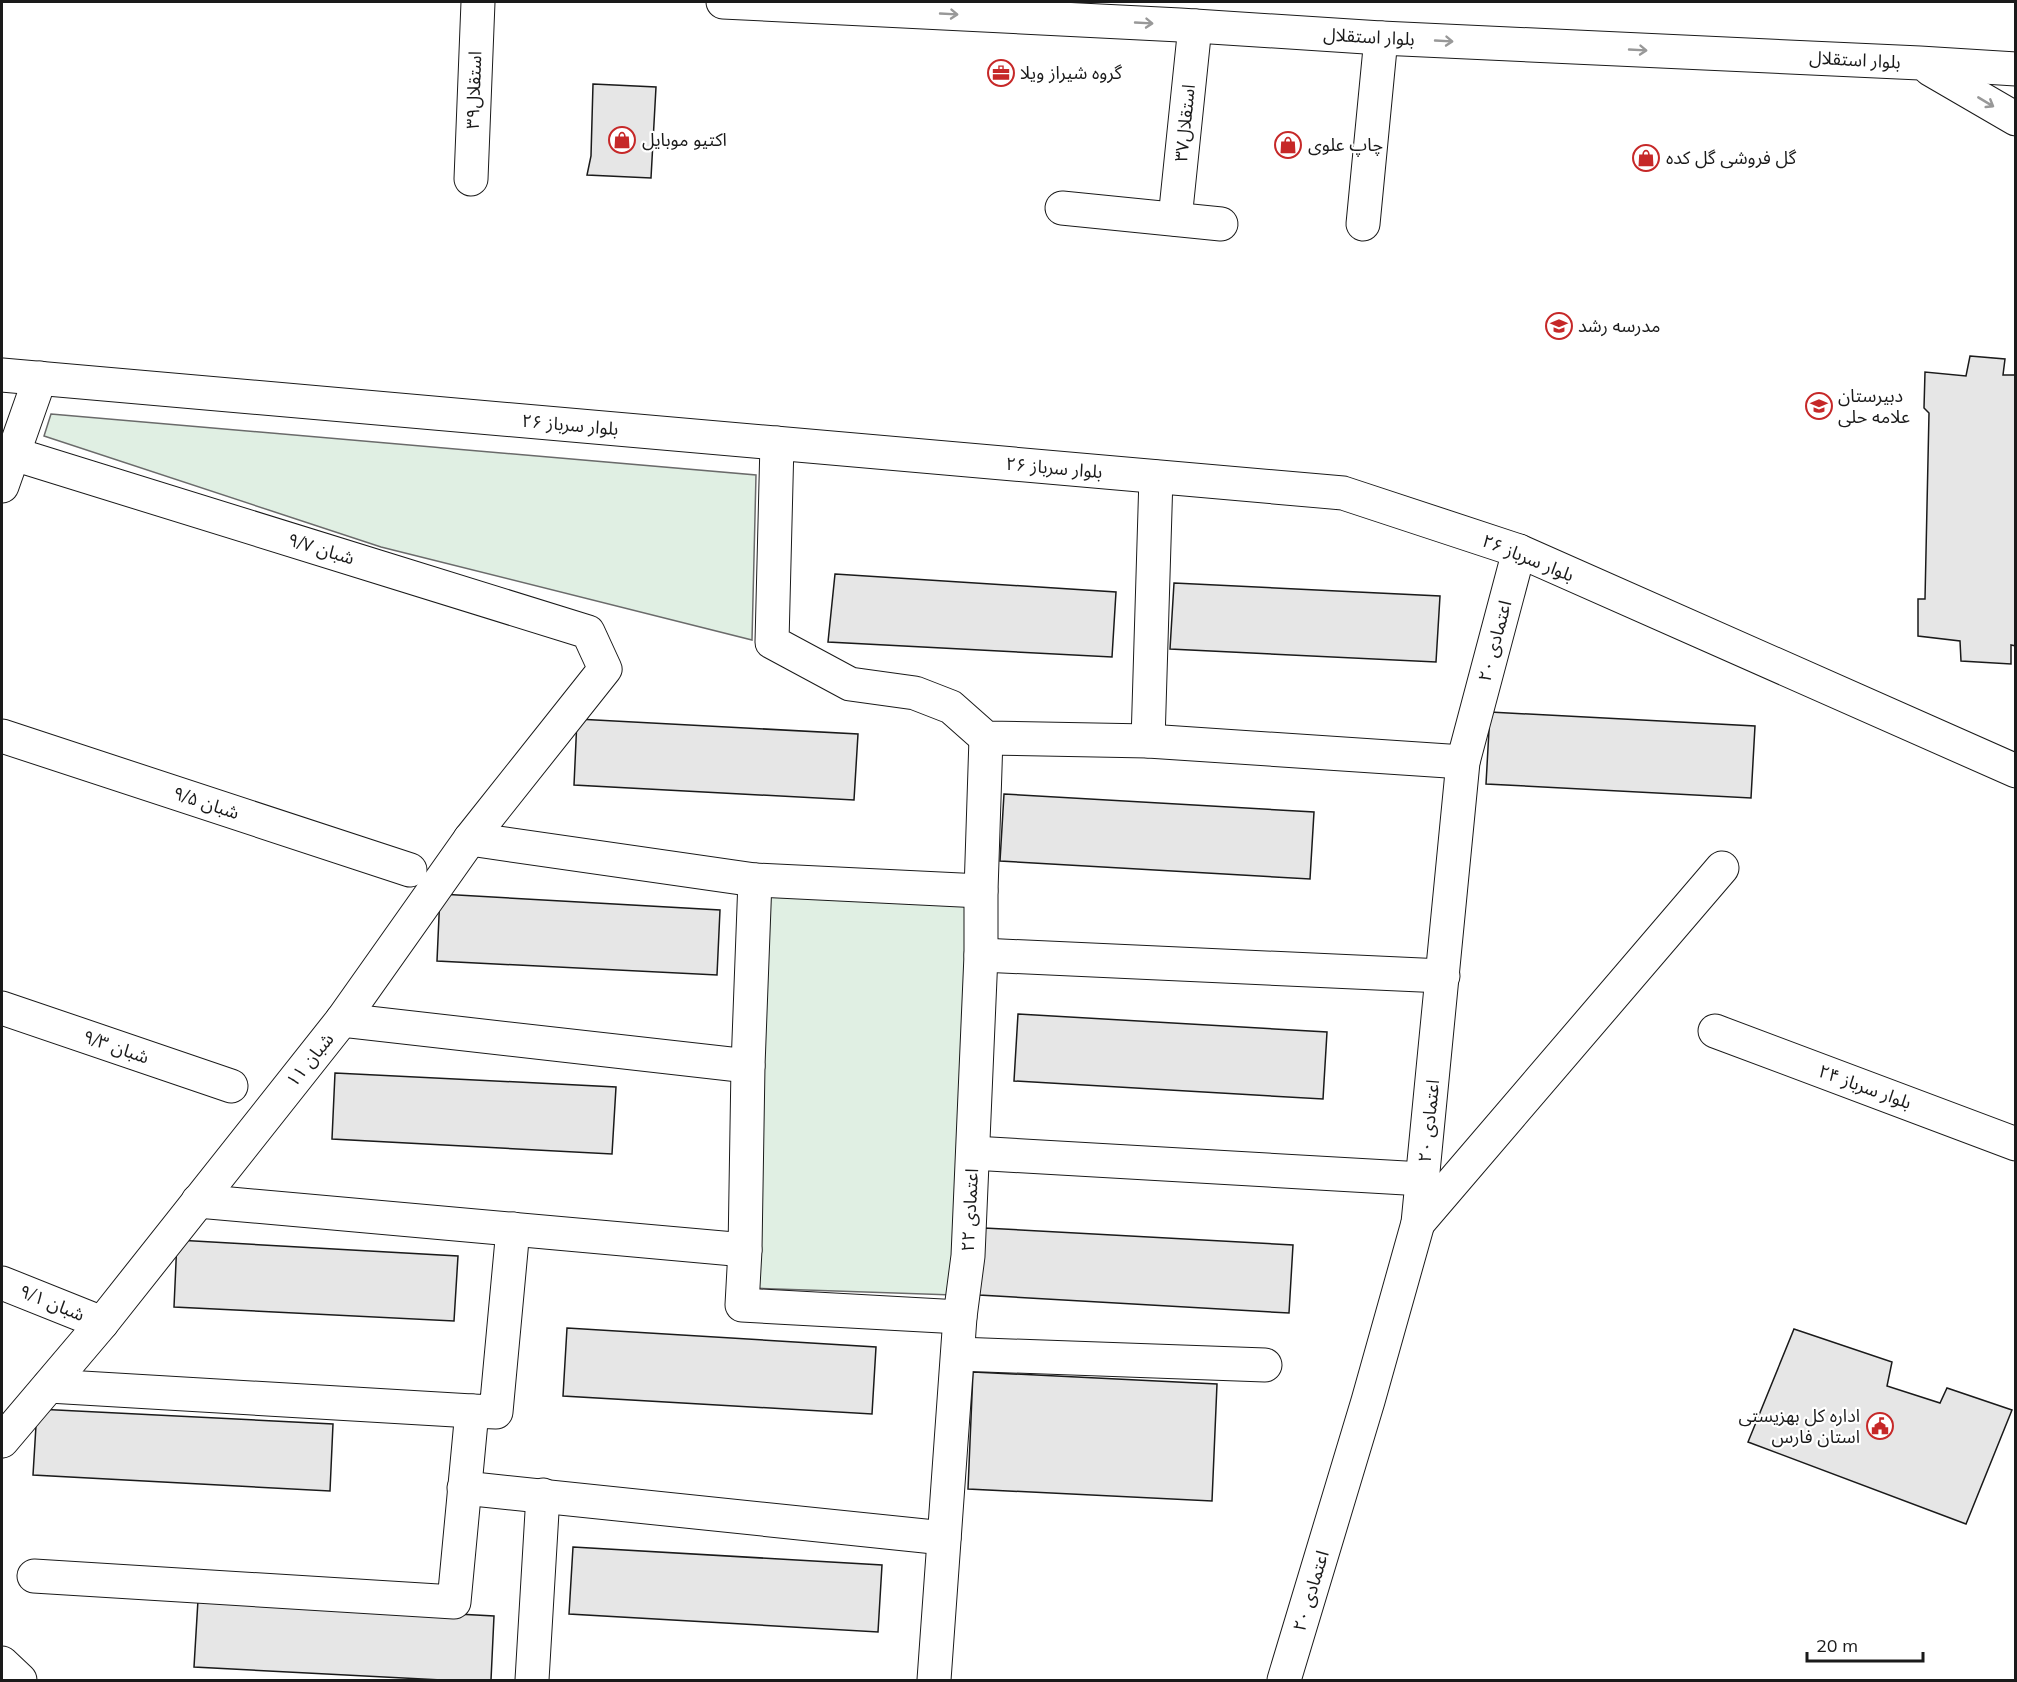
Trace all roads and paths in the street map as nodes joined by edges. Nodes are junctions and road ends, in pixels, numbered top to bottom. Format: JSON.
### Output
{"nodes":[{"id":1,"x":478,"y":2,"type":"edge"},
{"id":2,"x":723,"y":2,"type":"edge"},
{"id":3,"x":820,"y":4,"type":"edge"},
{"id":4,"x":1195,"y":26,"type":"junction"},
{"id":5,"x":1381,"y":38,"type":"junction"},
{"id":6,"x":1920,"y":63,"type":"junction"},
{"id":7,"x":2016,"y":69,"type":"edge"},
{"id":8,"x":2016,"y":119,"type":"edge"},
{"id":9,"x":471,"y":179,"type":"dead end"},
{"id":10,"x":1062,"y":208,"type":"dead end"},
{"id":11,"x":1175,"y":219,"type":"junction"},
{"id":12,"x":1221,"y":224,"type":"dead end"},
{"id":13,"x":1363,"y":224,"type":"dead end"},
{"id":14,"x":2,"y":375,"type":"edge"},
{"id":15,"x":40,"y":378,"type":"junction"},
{"id":16,"x":777,"y":443,"type":"junction"},
{"id":17,"x":14,"y":454,"type":"junction"},
{"id":18,"x":1156,"y":477,"type":"junction"},
{"id":19,"x":2,"y":486,"type":"edge"},
{"id":20,"x":1519,"y":551,"type":"junction"},
{"id":21,"x":605,"y":669,"type":"joint"},
{"id":22,"x":2,"y":736,"type":"edge"},
{"id":23,"x":986,"y":738,"type":"junction"},
{"id":24,"x":1148,"y":741,"type":"junction"},
{"id":25,"x":1463,"y":762,"type":"junction"},
{"id":26,"x":2016,"y":771,"type":"edge"},
{"id":27,"x":471,"y":839,"type":"junction"},
{"id":28,"x":1722,"y":868,"type":"dead end"},
{"id":29,"x":410,"y":870,"type":"dead end"},
{"id":30,"x":755,"y":880,"type":"junction"},
{"id":31,"x":981,"y":891,"type":"junction"},
{"id":32,"x":981,"y":955,"type":"junction"},
{"id":33,"x":1443,"y":976,"type":"junction"},
{"id":34,"x":2,"y":1008,"type":"edge"},
{"id":35,"x":342,"y":1020,"type":"junction"},
{"id":36,"x":1714,"y":1031,"type":"dead end"},
{"id":37,"x":748,"y":1066,"type":"junction"},
{"id":38,"x":231,"y":1086,"type":"dead end"},
{"id":39,"x":2016,"y":1144,"type":"edge"},
{"id":40,"x":973,"y":1153,"type":"junction"},
{"id":41,"x":1423,"y":1179,"type":"junction"},
{"id":42,"x":198,"y":1201,"type":"junction"},
{"id":43,"x":1418,"y":1223,"type":"junction"},
{"id":44,"x":513,"y":1229,"type":"junction"},
{"id":45,"x":745,"y":1250,"type":"junction"},
{"id":46,"x":2,"y":1283,"type":"edge"},
{"id":47,"x":960,"y":1317,"type":"junction"},
{"id":48,"x":102,"y":1323,"type":"junction"},
{"id":49,"x":958,"y":1354,"type":"junction"},
{"id":50,"x":1265,"y":1365,"type":"dead end"},
{"id":51,"x":49,"y":1386,"type":"junction"},
{"id":52,"x":472,"y":1411,"type":"junction"},
{"id":53,"x":2,"y":1441,"type":"edge"},
{"id":54,"x":464,"y":1488,"type":"junction"},
{"id":55,"x":543,"y":1495,"type":"junction"},
{"id":56,"x":944,"y":1539,"type":"junction"},
{"id":57,"x":34,"y":1576,"type":"dead end"},
{"id":58,"x":2,"y":1663,"type":"edge"},
{"id":59,"x":20,"y":1680,"type":"edge"},
{"id":60,"x":532,"y":1680,"type":"edge"},
{"id":61,"x":934,"y":1680,"type":"edge"},
{"id":62,"x":1284,"y":1680,"type":"edge"}],
"edges":[{"from":1,"to":9,"type":"street","name":"استقلال۳۹"},
{"from":2,"to":3,"type":"street","name":"بلوار استقلال"},
{"from":3,"to":4,"type":"street","name":"بلوار استقلال","one_way":true},
{"from":4,"to":5,"type":"street","name":"بلوار استقلال"},
{"from":4,"to":11,"type":"street","name":"استقلال۳۷"},
{"from":5,"to":6,"type":"street","name":"بلوار استقلال","one_way":true},
{"from":5,"to":13,"type":"street"},
{"from":6,"to":7,"type":"street","name":"بلوار استقلال"},
{"from":6,"to":8,"type":"street","one_way":true},
{"from":10,"to":11,"type":"street"},
{"from":11,"to":12,"type":"street"},
{"from":14,"to":15,"type":"street","name":"۲۶ بلوار سرباز"},
{"from":15,"to":16,"type":"street","name":"۲۶ بلوار سرباز"},
{"from":15,"to":17,"type":"street"},
{"from":16,"to":18,"type":"street","name":"۲۶ بلوار سرباز"},
{"from":16,"to":23,"type":"street"},
{"from":17,"to":19,"type":"street"},
{"from":17,"to":21,"type":"street","name":"۹/۷ شبان"},
{"from":18,"to":20,"type":"street","name":"۲۶ بلوار سرباز"},
{"from":18,"to":24,"type":"street"},
{"from":20,"to":25,"type":"street","name":"۲۰ اعتمادی"},
{"from":20,"to":26,"type":"street","name":"۲۶ بلوار سرباز"},
{"from":21,"to":27,"type":"street","name":"۱۱ شبان"},
{"from":22,"to":29,"type":"street","name":"۹/۵ شبان"},
{"from":23,"to":24,"type":"street"},
{"from":23,"to":31,"type":"street","name":"۲۲ اعتمادی"},
{"from":24,"to":25,"type":"street"},
{"from":25,"to":33,"type":"street","name":"۲۰ اعتمادی"},
{"from":27,"to":30,"type":"street"},
{"from":27,"to":35,"type":"street","name":"۱۱ شبان"},
{"from":28,"to":43,"type":"street"},
{"from":30,"to":31,"type":"street"},
{"from":30,"to":37,"type":"street"},
{"from":31,"to":32,"type":"street","name":"۲۲ اعتمادی"},
{"from":32,"to":33,"type":"street"},
{"from":32,"to":40,"type":"street","name":"۲۲ اعتمادی"},
{"from":33,"to":41,"type":"street","name":"۲۰ اعتمادی"},
{"from":34,"to":38,"type":"street","name":"۹/۳ شبان"},
{"from":35,"to":37,"type":"street"},
{"from":35,"to":42,"type":"street","name":"۱۱ شبان"},
{"from":36,"to":39,"type":"street","name":"۲۴ بلوار سرباز"},
{"from":37,"to":45,"type":"street"},
{"from":40,"to":41,"type":"street"},
{"from":40,"to":47,"type":"street","name":"۲۲ اعتمادی"},
{"from":41,"to":43,"type":"street","name":"۲۰ اعتمادی"},
{"from":42,"to":44,"type":"street"},
{"from":42,"to":48,"type":"street","name":"۱۱ شبان"},
{"from":43,"to":62,"type":"street","name":"۲۰ اعتمادی"},
{"from":44,"to":45,"type":"street"},
{"from":44,"to":52,"type":"street"},
{"from":45,"to":47,"type":"street"},
{"from":46,"to":48,"type":"street","name":"۹/۱ شبان"},
{"from":47,"to":49,"type":"street","name":"۲۲ اعتمادی"},
{"from":48,"to":51,"type":"street","name":"۱۱ شبان"},
{"from":49,"to":50,"type":"street"},
{"from":49,"to":56,"type":"street","name":"۲۲ اعتمادی"},
{"from":51,"to":52,"type":"street"},
{"from":51,"to":53,"type":"street","name":"۱۱ شبان"},
{"from":52,"to":54,"type":"street"},
{"from":54,"to":55,"type":"street"},
{"from":54,"to":57,"type":"street"},
{"from":55,"to":56,"type":"street"},
{"from":55,"to":60,"type":"street"},
{"from":56,"to":61,"type":"street","name":"۲۲ اعتمادی"},
{"from":58,"to":59,"type":"street"}]}
